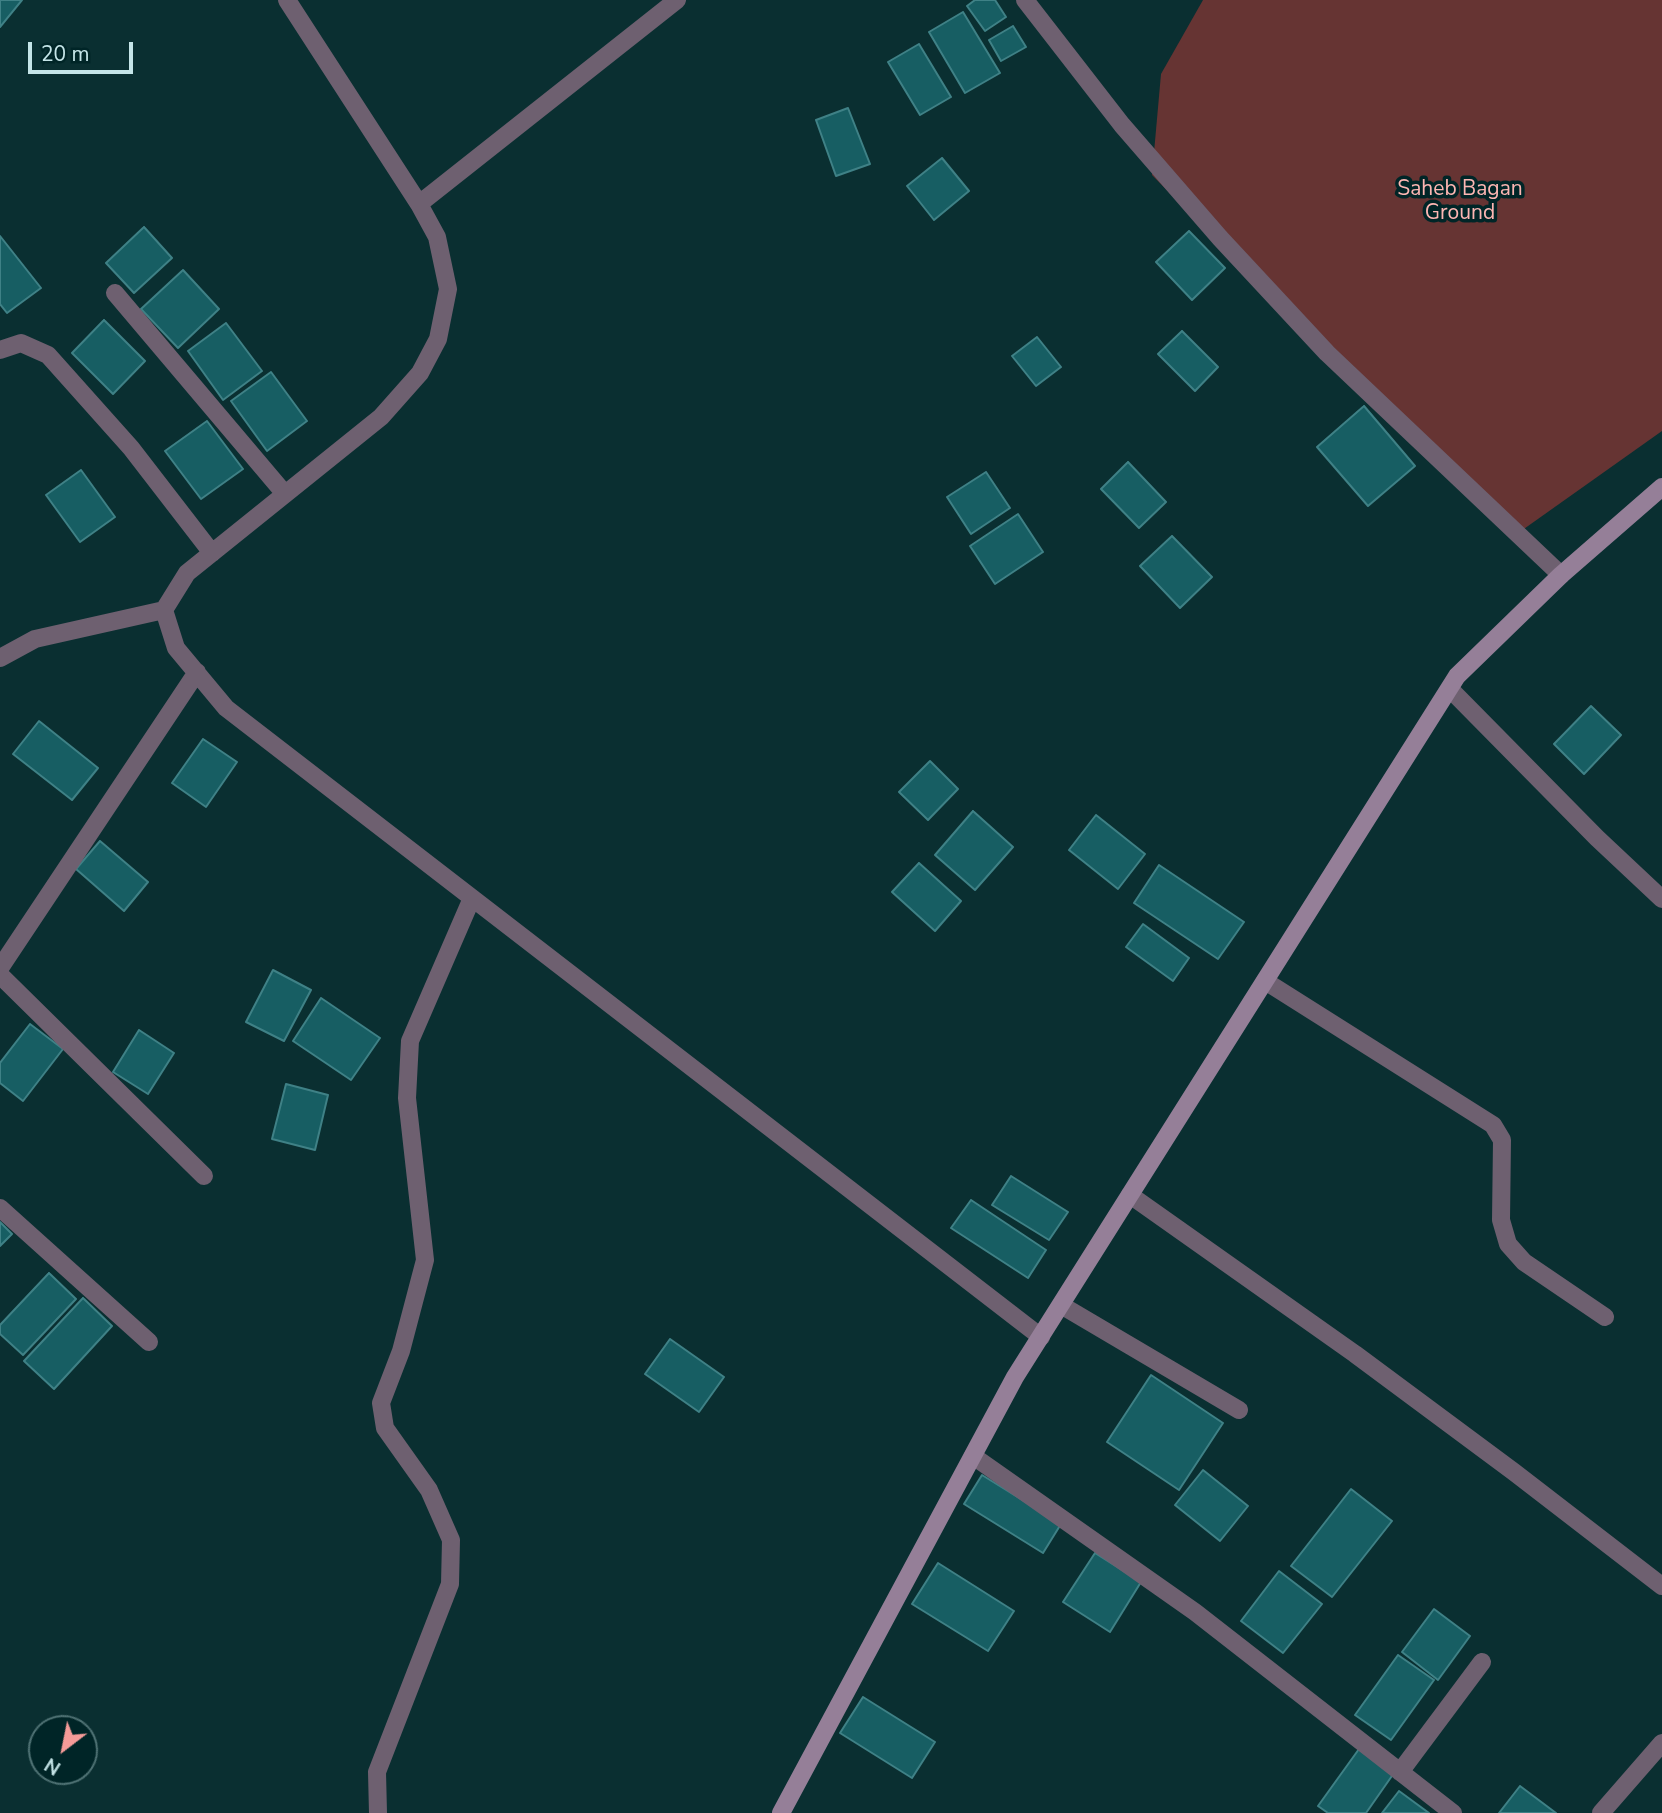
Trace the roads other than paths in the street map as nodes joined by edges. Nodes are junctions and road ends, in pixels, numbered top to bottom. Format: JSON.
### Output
{"nodes":[{"id":1,"x":287,"y":0,"type":"edge"},
{"id":2,"x":677,"y":0,"type":"edge"},
{"id":3,"x":1025,"y":0,"type":"edge"},
{"id":4,"x":419,"y":204,"type":"junction"},
{"id":5,"x":115,"y":293,"type":"dead end"},
{"id":6,"x":0,"y":350,"type":"edge"},
{"id":7,"x":1662,"y":487,"type":"edge"},
{"id":8,"x":285,"y":494,"type":"junction"},
{"id":9,"x":212,"y":553,"type":"junction"},
{"id":10,"x":1561,"y":575,"type":"junction"},
{"id":11,"x":164,"y":610,"type":"junction"},
{"id":12,"x":0,"y":658,"type":"edge"},
{"id":13,"x":197,"y":673,"type":"junction"},
{"id":14,"x":1450,"y":689,"type":"junction"},
{"id":15,"x":472,"y":898,"type":"junction"},
{"id":16,"x":1662,"y":899,"type":"edge"},
{"id":17,"x":0,"y":968,"type":"edge"},
{"id":18,"x":0,"y":975,"type":"edge"},
{"id":19,"x":1265,"y":981,"type":"junction"},
{"id":20,"x":204,"y":1176,"type":"dead end"},
{"id":21,"x":1130,"y":1195,"type":"junction"},
{"id":22,"x":0,"y":1208,"type":"edge"},
{"id":23,"x":1060,"y":1306,"type":"junction"},
{"id":24,"x":1605,"y":1317,"type":"dead end"},
{"id":25,"x":1041,"y":1337,"type":"junction"},
{"id":26,"x":149,"y":1342,"type":"dead end"},
{"id":27,"x":1238,"y":1410,"type":"dead end"},
{"id":28,"x":973,"y":1456,"type":"junction"},
{"id":29,"x":1662,"y":1586,"type":"edge"},
{"id":30,"x":1482,"y":1662,"type":"dead end"},
{"id":31,"x":1662,"y":1743,"type":"edge"},
{"id":32,"x":1400,"y":1772,"type":"junction"},
{"id":33,"x":378,"y":1813,"type":"edge"},
{"id":34,"x":781,"y":1813,"type":"edge"},
{"id":35,"x":1453,"y":1813,"type":"edge"},
{"id":36,"x":1601,"y":1813,"type":"edge"}],
"edges":[{"from":1,"to":4,"type":"street"},
{"from":2,"to":4,"type":"street"},
{"from":3,"to":10,"type":"street"},
{"from":4,"to":8,"type":"street"},
{"from":5,"to":8,"type":"street"},
{"from":6,"to":9,"type":"street"},
{"from":7,"to":10,"type":"street"},
{"from":8,"to":9,"type":"street"},
{"from":9,"to":11,"type":"street"},
{"from":10,"to":14,"type":"street"},
{"from":11,"to":12,"type":"street"},
{"from":11,"to":13,"type":"street"},
{"from":13,"to":15,"type":"street"},
{"from":13,"to":17,"type":"street"},
{"from":14,"to":16,"type":"street"},
{"from":14,"to":19,"type":"street"},
{"from":15,"to":25,"type":"street"},
{"from":15,"to":33,"type":"street"},
{"from":18,"to":20,"type":"street"},
{"from":19,"to":21,"type":"street"},
{"from":19,"to":24,"type":"street"},
{"from":21,"to":23,"type":"street"},
{"from":21,"to":29,"type":"street"},
{"from":22,"to":26,"type":"street"},
{"from":23,"to":25,"type":"street"},
{"from":23,"to":27,"type":"street"},
{"from":25,"to":28,"type":"street"},
{"from":28,"to":32,"type":"street"},
{"from":28,"to":34,"type":"street"},
{"from":30,"to":32,"type":"street"},
{"from":31,"to":36,"type":"street"},
{"from":32,"to":35,"type":"street"}]}
